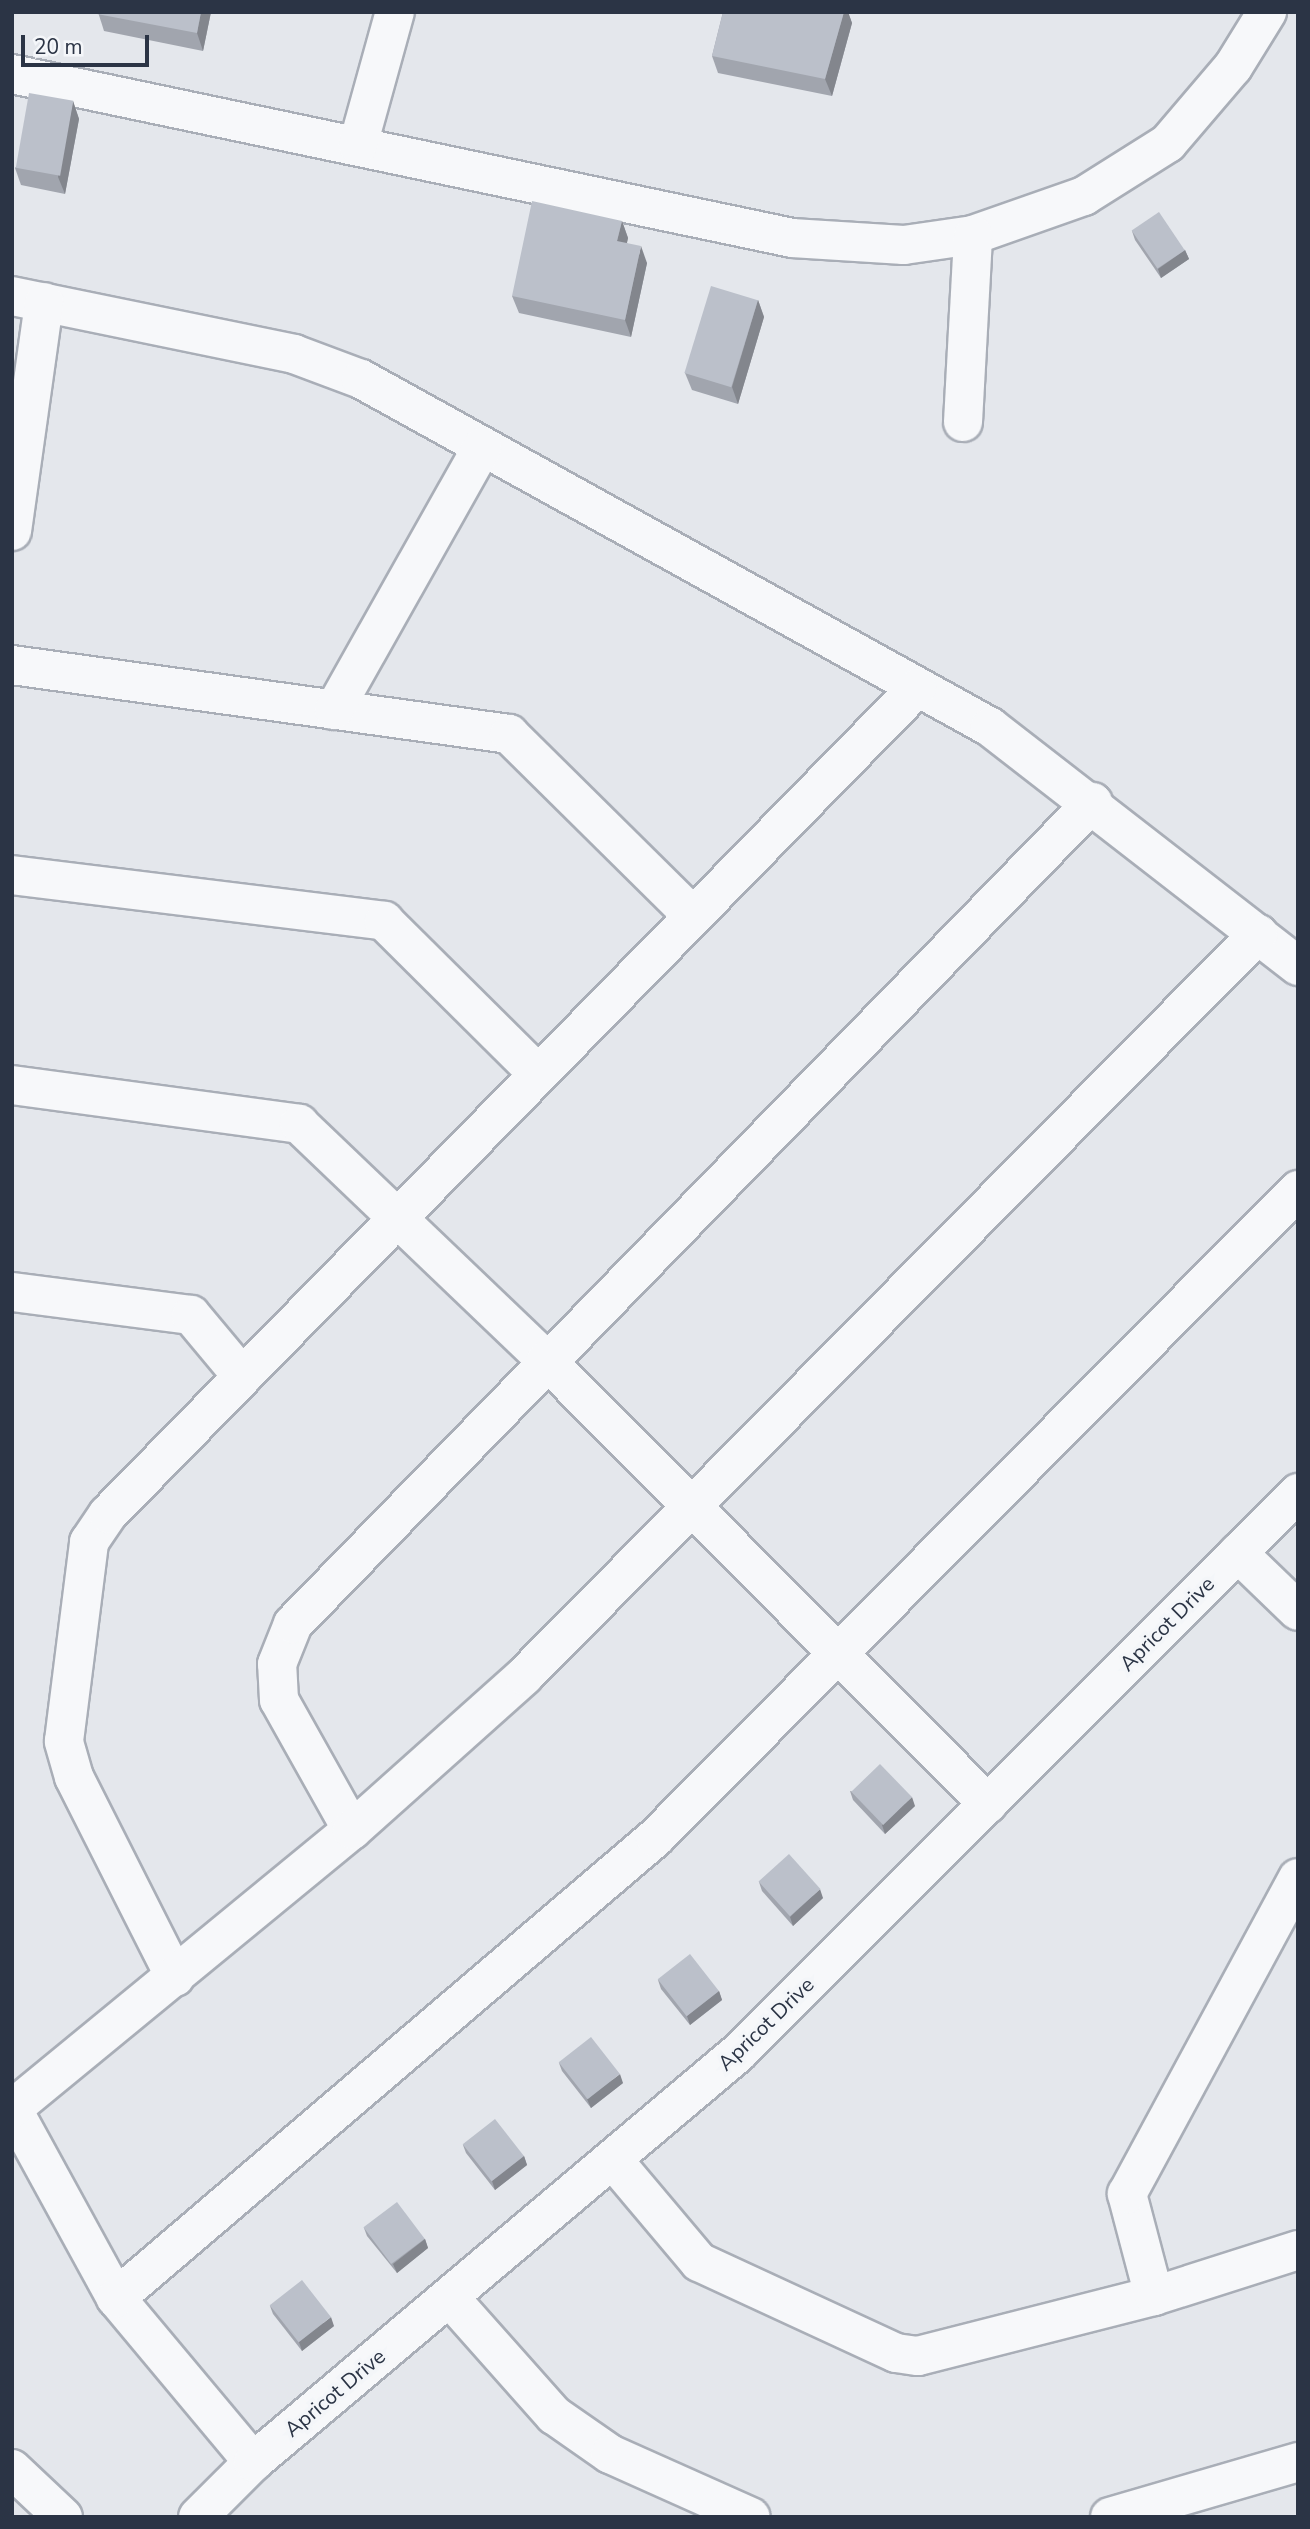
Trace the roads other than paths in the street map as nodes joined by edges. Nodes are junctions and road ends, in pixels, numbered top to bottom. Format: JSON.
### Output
{"nodes":[{"id":1,"x":395,"y":12,"type":"edge"},
{"id":2,"x":1267,"y":12,"type":"edge"},
{"id":3,"x":12,"y":74,"type":"edge"},
{"id":4,"x":358,"y":145,"type":"junction"},
{"id":5,"x":973,"y":235,"type":"junction"},
{"id":6,"x":28,"y":299,"type":"edge"},
{"id":7,"x":963,"y":422,"type":"dead end"},
{"id":8,"x":481,"y":447,"type":"junction"},
{"id":9,"x":12,"y":531,"type":"edge"},
{"id":10,"x":12,"y":665,"type":"edge"},
{"id":11,"x":917,"y":688,"type":"junction"},
{"id":12,"x":334,"y":710,"type":"junction"},
{"id":13,"x":1093,"y":802,"type":"junction"},
{"id":14,"x":12,"y":875,"type":"edge"},
{"id":15,"x":694,"y":916,"type":"junction"},
{"id":16,"x":1258,"y":934,"type":"junction"},
{"id":17,"x":1298,"y":966,"type":"edge"},
{"id":18,"x":538,"y":1074,"type":"junction"},
{"id":19,"x":12,"y":1085,"type":"edge"},
{"id":20,"x":1298,"y":1189,"type":"edge"},
{"id":21,"x":398,"y":1217,"type":"junction"},
{"id":22,"x":12,"y":1292,"type":"edge"},
{"id":23,"x":546,"y":1360,"type":"junction"},
{"id":24,"x":242,"y":1376,"type":"junction"},
{"id":25,"x":1298,"y":1493,"type":"edge"},
{"id":26,"x":694,"y":1507,"type":"junction"},
{"id":27,"x":1238,"y":1553,"type":"junction"},
{"id":28,"x":1298,"y":1611,"type":"edge"},
{"id":29,"x":838,"y":1652,"type":"junction"},
{"id":30,"x":988,"y":1804,"type":"junction"},
{"id":31,"x":352,"y":1830,"type":"junction"},
{"id":32,"x":1298,"y":1878,"type":"edge"},
{"id":33,"x":175,"y":1977,"type":"junction"},
{"id":34,"x":12,"y":2109,"type":"edge"},
{"id":35,"x":614,"y":2161,"type":"junction"},
{"id":36,"x":1298,"y":2250,"type":"edge"},
{"id":37,"x":1154,"y":2296,"type":"junction"},
{"id":38,"x":116,"y":2298,"type":"junction"},
{"id":39,"x":450,"y":2298,"type":"junction"},
{"id":40,"x":253,"y":2462,"type":"junction"},
{"id":41,"x":1298,"y":2462,"type":"edge"},
{"id":42,"x":12,"y":2469,"type":"edge"},
{"id":43,"x":63,"y":2517,"type":"edge"},
{"id":44,"x":198,"y":2517,"type":"edge"},
{"id":45,"x":751,"y":2517,"type":"edge"},
{"id":46,"x":1110,"y":2517,"type":"edge"}],
"edges":[{"from":1,"to":4,"type":"street"},
{"from":2,"to":5,"type":"street"},
{"from":3,"to":4,"type":"street"},
{"from":4,"to":5,"type":"street"},
{"from":5,"to":7,"type":"street"},
{"from":6,"to":8,"type":"street"},
{"from":6,"to":9,"type":"street"},
{"from":8,"to":11,"type":"street"},
{"from":8,"to":12,"type":"street"},
{"from":10,"to":12,"type":"street"},
{"from":11,"to":13,"type":"street"},
{"from":11,"to":15,"type":"street"},
{"from":12,"to":15,"type":"street"},
{"from":13,"to":16,"type":"street"},
{"from":13,"to":23,"type":"street"},
{"from":14,"to":18,"type":"street"},
{"from":15,"to":18,"type":"street"},
{"from":16,"to":17,"type":"street"},
{"from":16,"to":26,"type":"street"},
{"from":18,"to":21,"type":"street"},
{"from":19,"to":21,"type":"street"},
{"from":20,"to":29,"type":"street"},
{"from":21,"to":23,"type":"street"},
{"from":21,"to":24,"type":"street"},
{"from":22,"to":24,"type":"street"},
{"from":23,"to":26,"type":"street"},
{"from":23,"to":31,"type":"street"},
{"from":24,"to":33,"type":"street"},
{"from":25,"to":27,"type":"street","name":"Apricot Drive"},
{"from":26,"to":29,"type":"street"},
{"from":26,"to":31,"type":"street"},
{"from":27,"to":28,"type":"street"},
{"from":27,"to":30,"type":"street","name":"Apricot Drive"},
{"from":29,"to":30,"type":"street"},
{"from":29,"to":38,"type":"street"},
{"from":30,"to":35,"type":"street","name":"Apricot Drive"},
{"from":31,"to":33,"type":"street"},
{"from":32,"to":37,"type":"street"},
{"from":33,"to":34,"type":"street"},
{"from":34,"to":38,"type":"street"},
{"from":35,"to":37,"type":"street"},
{"from":35,"to":39,"type":"street","name":"Apricot Drive"},
{"from":36,"to":37,"type":"street"},
{"from":38,"to":40,"type":"street"},
{"from":39,"to":40,"type":"street","name":"Apricot Drive"},
{"from":39,"to":45,"type":"street"},
{"from":40,"to":44,"type":"street","name":"Apricot Drive"},
{"from":41,"to":46,"type":"street"},
{"from":42,"to":43,"type":"street"}]}
